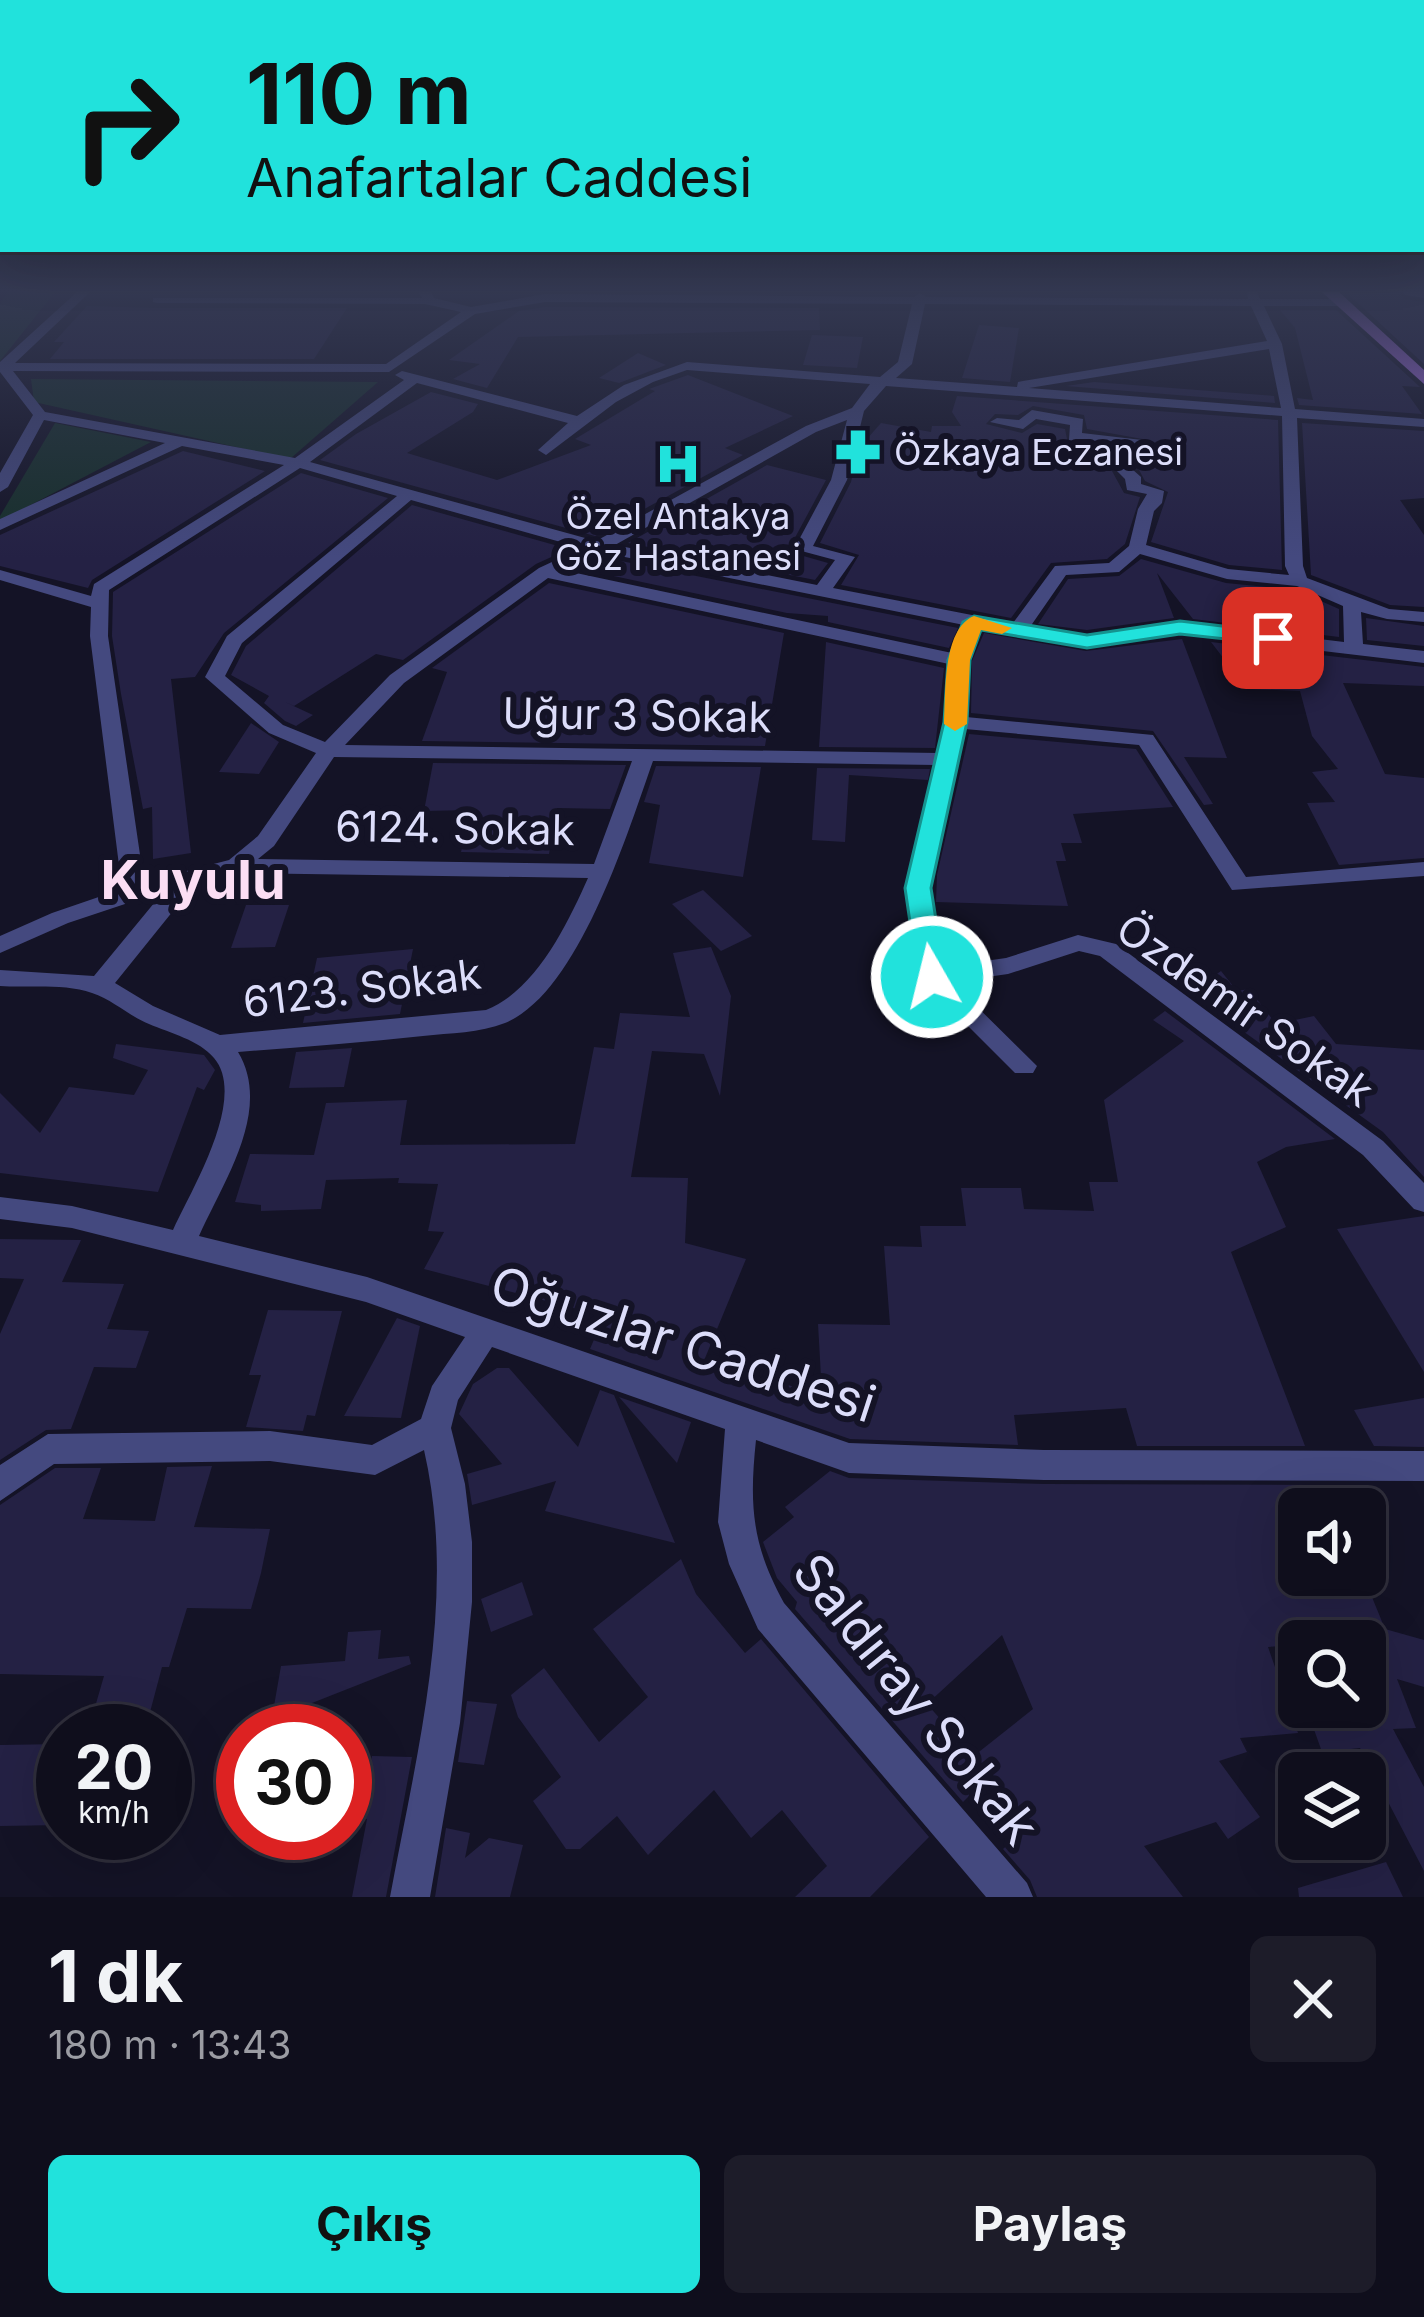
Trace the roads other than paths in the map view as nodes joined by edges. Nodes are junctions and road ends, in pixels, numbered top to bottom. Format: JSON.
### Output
{"nodes":[{"id":1,"x":885,"y":380,"type":"edge"},
{"id":2,"x":13,"y":381,"type":"edge"},
{"id":3,"x":411,"y":381,"type":"joint"},
{"id":4,"x":648,"y":381,"type":"edge"},
{"id":5,"x":889,"y":381,"type":"edge"},
{"id":6,"x":1050,"y":381,"type":"edge"},
{"id":7,"x":1282,"y":381,"type":"edge"},
{"id":8,"x":979,"y":392,"type":"junction"},
{"id":9,"x":857,"y":411,"type":"junction"},
{"id":10,"x":1289,"y":413,"type":"junction"},
{"id":11,"x":40,"y":415,"type":"junction"},
{"id":12,"x":577,"y":421,"type":"junction"},
{"id":13,"x":998,"y":422,"type":"dead end"},
{"id":14,"x":1424,"y":423,"type":"edge"},
{"id":15,"x":181,"y":441,"type":"junction"},
{"id":16,"x":546,"y":450,"type":"dead end"},
{"id":17,"x":298,"y":463,"type":"junction"},
{"id":18,"x":0,"y":487,"type":"edge"},
{"id":19,"x":407,"y":495,"type":"junction"},
{"id":20,"x":0,"y":525,"type":"edge"},
{"id":21,"x":596,"y":546,"type":"junction"},
{"id":22,"x":1137,"y":548,"type":"junction"},
{"id":23,"x":544,"y":572,"type":"junction"},
{"id":24,"x":0,"y":575,"type":"edge"},
{"id":25,"x":1300,"y":581,"type":"junction"},
{"id":26,"x":820,"y":592,"type":"junction"},
{"id":27,"x":97,"y":603,"type":"junction"},
{"id":28,"x":1352,"y":603,"type":"junction"},
{"id":29,"x":1424,"y":616,"type":"edge"},
{"id":30,"x":974,"y":622,"type":"junction"},
{"id":31,"x":1018,"y":631,"type":"junction"},
{"id":32,"x":1354,"y":648,"type":"junction"},
{"id":33,"x":1424,"y":657,"type":"edge"},
{"id":34,"x":959,"y":660,"type":"junction"},
{"id":35,"x":956,"y":722,"type":"junction"},
{"id":36,"x":328,"y":751,"type":"junction"},
{"id":37,"x":645,"y":754,"type":"junction"},
{"id":38,"x":945,"y":759,"type":"junction"},
{"id":39,"x":236,"y":866,"type":"junction"},
{"id":40,"x":1424,"y":869,"type":"edge"},
{"id":41,"x":601,"y":871,"type":"junction"},
{"id":42,"x":191,"y":874,"type":"junction"},
{"id":43,"x":134,"y":893,"type":"junction"},
{"id":44,"x":0,"y":945,"type":"edge"},
{"id":45,"x":932,"y":977,"type":"junction"},
{"id":46,"x":0,"y":978,"type":"edge"},
{"id":47,"x":99,"y":986,"type":"junction"},
{"id":48,"x":219,"y":1043,"type":"junction"},
{"id":49,"x":1024,"y":1066,"type":"dead end"},
{"id":50,"x":1424,"y":1201,"type":"edge"},
{"id":51,"x":0,"y":1208,"type":"edge"},
{"id":52,"x":181,"y":1244,"type":"junction"},
{"id":53,"x":485,"y":1332,"type":"junction"},
{"id":54,"x":742,"y":1422,"type":"junction"},
{"id":55,"x":435,"y":1428,"type":"junction"},
{"id":56,"x":1424,"y":1466,"type":"edge"},
{"id":57,"x":0,"y":1485,"type":"edge"},
{"id":58,"x":410,"y":1897,"type":"edge"},
{"id":59,"x":1013,"y":1897,"type":"edge"}],
"edges":[{"from":1,"to":9,"type":"street"},
{"from":2,"to":11,"type":"street"},
{"from":3,"to":12,"type":"street"},
{"from":3,"to":17,"type":"street"},
{"from":4,"to":12,"type":"street"},
{"from":5,"to":8,"type":"street"},
{"from":6,"to":8,"type":"street"},
{"from":7,"to":10,"type":"street"},
{"from":8,"to":10,"type":"street"},
{"from":9,"to":21,"type":"street"},
{"from":9,"to":26,"type":"street"},
{"from":10,"to":14,"type":"street"},
{"from":10,"to":25,"type":"street"},
{"from":11,"to":15,"type":"street"},
{"from":11,"to":18,"type":"street"},
{"from":12,"to":16,"type":"street"},
{"from":13,"to":22,"type":"street"},
{"from":15,"to":17,"type":"street"},
{"from":15,"to":20,"type":"street"},
{"from":17,"to":19,"type":"street"},
{"from":17,"to":27,"type":"street"},
{"from":19,"to":21,"type":"street"},
{"from":19,"to":36,"type":"street"},
{"from":21,"to":23,"type":"street"},
{"from":21,"to":26,"type":"street"},
{"from":22,"to":25,"type":"street"},
{"from":22,"to":31,"type":"street"},
{"from":23,"to":34,"type":"street"},
{"from":23,"to":36,"type":"street"},
{"from":24,"to":27,"type":"street"},
{"from":25,"to":28,"type":"street"},
{"from":26,"to":30,"type":"street"},
{"from":27,"to":43,"type":"street"},
{"from":28,"to":29,"type":"street"},
{"from":28,"to":32,"type":"street"},
{"from":30,"to":31,"type":"street"},
{"from":30,"to":34,"type":"street"},
{"from":31,"to":32,"type":"street"},
{"from":32,"to":33,"type":"street"},
{"from":34,"to":35,"type":"street"},
{"from":35,"to":38,"type":"street"},
{"from":35,"to":40,"type":"street"},
{"from":36,"to":37,"type":"street","name":"Uğur 3 Sokak"},
{"from":36,"to":39,"type":"street"},
{"from":37,"to":38,"type":"street","name":"Uğur 3 Sokak"},
{"from":37,"to":41,"type":"street","name":"6123. Sokak"},
{"from":38,"to":45,"type":"street"},
{"from":39,"to":41,"type":"street","name":"6124. Sokak"},
{"from":39,"to":42,"type":"street","name":"6124. Sokak"},
{"from":41,"to":48,"type":"street","name":"6123. Sokak"},
{"from":42,"to":43,"type":"street","name":"6124. Sokak"},
{"from":42,"to":47,"type":"street"},
{"from":43,"to":44,"type":"street","name":"6124. Sokak"},
{"from":45,"to":49,"type":"street"},
{"from":45,"to":50,"type":"street","name":"Özdemir Sokak"},
{"from":46,"to":47,"type":"street"},
{"from":47,"to":48,"type":"street"},
{"from":48,"to":52,"type":"street"},
{"from":51,"to":52,"type":"street","name":"Oğuzlar Caddesi"},
{"from":52,"to":53,"type":"street","name":"Oğuzlar Caddesi"},
{"from":53,"to":54,"type":"street","name":"Oğuzlar Caddesi"},
{"from":53,"to":55,"type":"street"},
{"from":54,"to":56,"type":"street","name":"Oğuzlar Caddesi"},
{"from":54,"to":59,"type":"street","name":"Saldıray Sokak"},
{"from":55,"to":57,"type":"street"},
{"from":55,"to":58,"type":"street"}]}
